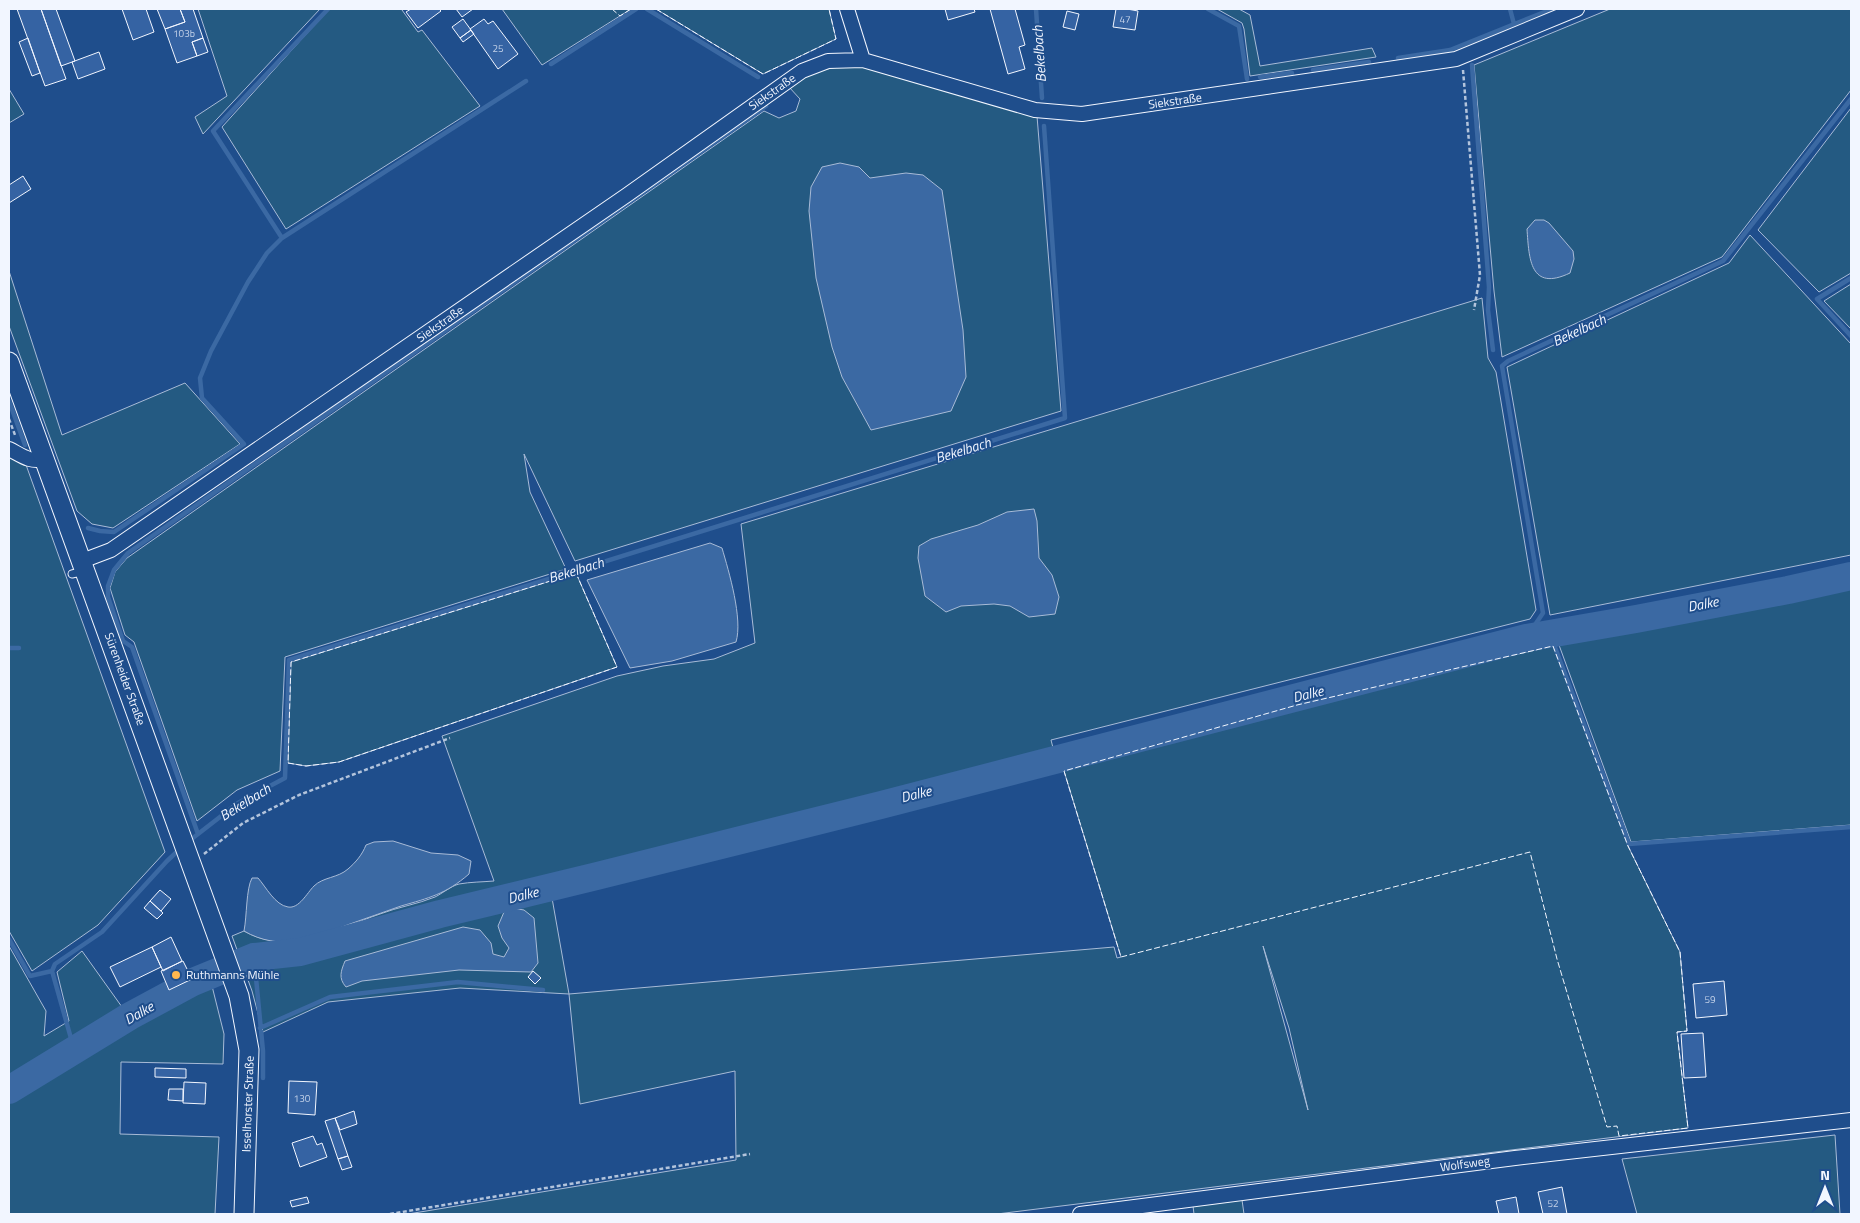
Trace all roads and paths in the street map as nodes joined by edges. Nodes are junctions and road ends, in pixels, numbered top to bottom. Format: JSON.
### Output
{"nodes":[{"id":1,"x":847,"y":9,"type":"edge"},
{"id":2,"x":1577,"y":9,"type":"edge"},
{"id":3,"x":1462,"y":56,"type":"junction"},
{"id":4,"x":863,"y":60,"type":"junction"},
{"id":5,"x":1474,"y":310,"type":"dead end"},
{"id":6,"x":9,"y":362,"type":"edge"},
{"id":7,"x":9,"y":449,"type":"edge"},
{"id":8,"x":44,"y":459,"type":"junction"},
{"id":9,"x":80,"y":569,"type":"junction"},
{"id":10,"x":450,"y":738,"type":"dead end"},
{"id":11,"x":189,"y":857,"type":"junction"},
{"id":12,"x":239,"y":996,"type":"joint"},
{"id":13,"x":1851,"y":1120,"type":"edge"},
{"id":14,"x":750,"y":1154,"type":"dead end"},
{"id":15,"x":244,"y":1214,"type":"edge"},
{"id":16,"x":390,"y":1214,"type":"edge"},
{"id":17,"x":1080,"y":1214,"type":"edge"}],
"edges":[{"from":1,"to":4,"type":"street"},
{"from":2,"to":3,"type":"street","name":"Siekstraße"},
{"from":3,"to":4,"type":"street","name":"Siekstraße"},
{"from":3,"to":5,"type":"path"},
{"from":4,"to":9,"type":"street","name":"Siekstraße"},
{"from":6,"to":8,"type":"street","name":"Sürenheider Straße"},
{"from":7,"to":8,"type":"street"},
{"from":8,"to":9,"type":"street","name":"Sürenheider Straße"},
{"from":9,"to":11,"type":"street","name":"Sürenheider Straße"},
{"from":10,"to":11,"type":"path"},
{"from":11,"to":12,"type":"street","name":"Sürenheider Straße"},
{"from":12,"to":15,"type":"street","name":"Isselhorster Straße"},
{"from":13,"to":17,"type":"street","name":"Wolfsweg"},
{"from":14,"to":16,"type":"path"}]}
